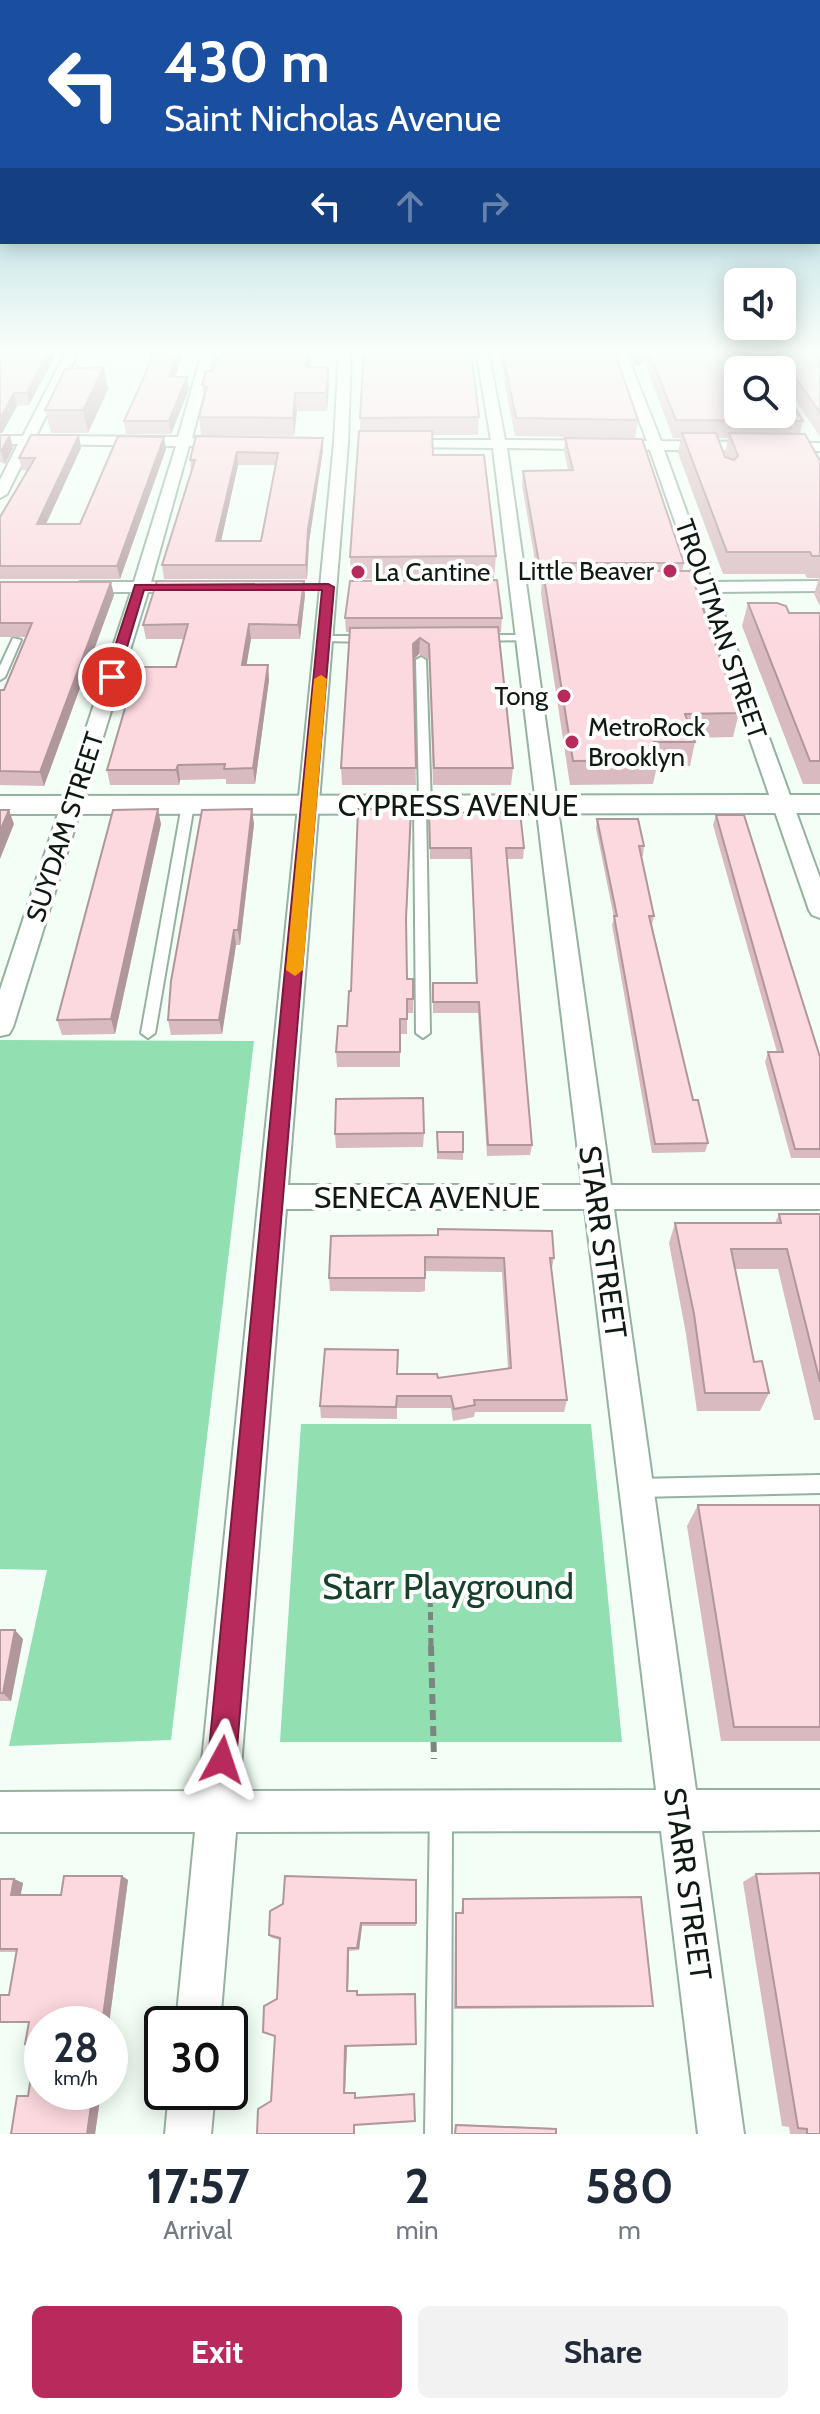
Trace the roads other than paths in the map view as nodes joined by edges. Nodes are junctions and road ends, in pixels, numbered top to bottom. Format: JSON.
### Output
{"nodes":[{"id":1,"x":24,"y":450,"type":"edge"},
{"id":2,"x":182,"y":450,"type":"edge"},
{"id":3,"x":341,"y":450,"type":"edge"},
{"id":4,"x":500,"y":450,"type":"edge"},
{"id":5,"x":657,"y":450,"type":"edge"},
{"id":6,"x":711,"y":450,"type":"edge"},
{"id":7,"x":818,"y":450,"type":"edge"},
{"id":8,"x":0,"y":494,"type":"edge"},
{"id":9,"x":706,"y":586,"type":"junction"},
{"id":10,"x":736,"y":586,"type":"junction"},
{"id":11,"x":820,"y":586,"type":"edge"},
{"id":12,"x":61,"y":587,"type":"edge"},
{"id":13,"x":139,"y":587,"type":"junction"},
{"id":14,"x":203,"y":587,"type":"edge"},
{"id":15,"x":640,"y":587,"type":"edge"},
{"id":16,"x":749,"y":604,"type":"edge"},
{"id":17,"x":324,"y":638,"type":"junction"},
{"id":18,"x":372,"y":638,"type":"edge"},
{"id":19,"x":478,"y":638,"type":"edge"},
{"id":20,"x":523,"y":638,"type":"junction"},
{"id":21,"x":16,"y":640,"type":"dead end"},
{"id":22,"x":421,"y":660,"type":"dead end"},
{"id":23,"x":0,"y":677,"type":"edge"},
{"id":24,"x":422,"y":804,"type":"junction"},
{"id":25,"x":544,"y":804,"type":"junction"},
{"id":26,"x":783,"y":804,"type":"junction"},
{"id":27,"x":820,"y":804,"type":"edge"},
{"id":28,"x":0,"y":805,"type":"edge"},
{"id":29,"x":73,"y":805,"type":"junction"},
{"id":30,"x":188,"y":805,"type":"junction"},
{"id":31,"x":309,"y":805,"type":"junction"},
{"id":32,"x":814,"y":874,"type":"edge"},
{"id":33,"x":820,"y":910,"type":"edge"},
{"id":34,"x":0,"y":1027,"type":"edge"},
{"id":35,"x":148,"y":1033,"type":"dead end"},
{"id":36,"x":423,"y":1033,"type":"dead end"},
{"id":37,"x":275,"y":1197,"type":"junction"},
{"id":38,"x":598,"y":1197,"type":"junction"},
{"id":39,"x":820,"y":1197,"type":"edge"},
{"id":40,"x":820,"y":1484,"type":"edge"},
{"id":41,"x":636,"y":1488,"type":"junction"},
{"id":42,"x":820,"y":1810,"type":"edge"},
{"id":43,"x":678,"y":1811,"type":"junction"},
{"id":44,"x":0,"y":1812,"type":"edge"},
{"id":45,"x":218,"y":1812,"type":"junction"},
{"id":46,"x":441,"y":1812,"type":"junction"},
{"id":47,"x":200,"y":2006,"type":"edge"},
{"id":48,"x":190,"y":2110,"type":"edge"},
{"id":49,"x":188,"y":2134,"type":"edge"},
{"id":50,"x":438,"y":2134,"type":"edge"},
{"id":51,"x":721,"y":2134,"type":"edge"}],
"edges":[{"from":1,"to":8,"type":"street"},
{"from":2,"to":13,"type":"street","name":"SUYDAM STREET"},
{"from":3,"to":17,"type":"street"},
{"from":4,"to":20,"type":"street","name":"STARR STREET"},
{"from":5,"to":9,"type":"street","name":"TROUTMAN STREET"},
{"from":6,"to":7,"type":"street"},
{"from":9,"to":10,"type":"street"},
{"from":9,"to":15,"type":"street"},
{"from":9,"to":26,"type":"street","name":"TROUTMAN STREET"},
{"from":10,"to":11,"type":"street"},
{"from":10,"to":16,"type":"street"},
{"from":12,"to":13,"type":"street"},
{"from":13,"to":14,"type":"street"},
{"from":13,"to":29,"type":"street","name":"SUYDAM STREET"},
{"from":17,"to":18,"type":"lane"},
{"from":17,"to":31,"type":"street"},
{"from":19,"to":20,"type":"lane"},
{"from":20,"to":25,"type":"street","name":"STARR STREET"},
{"from":21,"to":23,"type":"lane"},
{"from":22,"to":24,"type":"lane"},
{"from":24,"to":25,"type":"main road","name":"CYPRESS AVENUE"},
{"from":24,"to":31,"type":"main road","name":"CYPRESS AVENUE"},
{"from":24,"to":36,"type":"lane"},
{"from":25,"to":26,"type":"main road","name":"CYPRESS AVENUE"},
{"from":25,"to":38,"type":"street","name":"STARR STREET"},
{"from":26,"to":27,"type":"main road","name":"CYPRESS AVENUE"},
{"from":26,"to":32,"type":"street","name":"TROUTMAN STREET"},
{"from":28,"to":29,"type":"main road","name":"CYPRESS AVENUE"},
{"from":29,"to":30,"type":"main road","name":"CYPRESS AVENUE"},
{"from":29,"to":34,"type":"street","name":"SUYDAM STREET"},
{"from":30,"to":31,"type":"main road","name":"CYPRESS AVENUE"},
{"from":30,"to":35,"type":"lane"},
{"from":31,"to":37,"type":"street"},
{"from":32,"to":33,"type":"street","name":"TROUTMAN STREET"},
{"from":37,"to":38,"type":"street","name":"SENECA AVENUE"},
{"from":37,"to":45,"type":"street"},
{"from":38,"to":39,"type":"street","name":"SENECA AVENUE"},
{"from":38,"to":41,"type":"street","name":"STARR STREET"},
{"from":40,"to":41,"type":"lane"},
{"from":41,"to":43,"type":"street","name":"STARR STREET"},
{"from":42,"to":43,"type":"street"},
{"from":43,"to":46,"type":"street"},
{"from":43,"to":51,"type":"street","name":"STARR STREET"},
{"from":44,"to":45,"type":"street"},
{"from":45,"to":46,"type":"street"},
{"from":45,"to":47,"type":"street"},
{"from":46,"to":50,"type":"lane"},
{"from":48,"to":49,"type":"street"}]}
